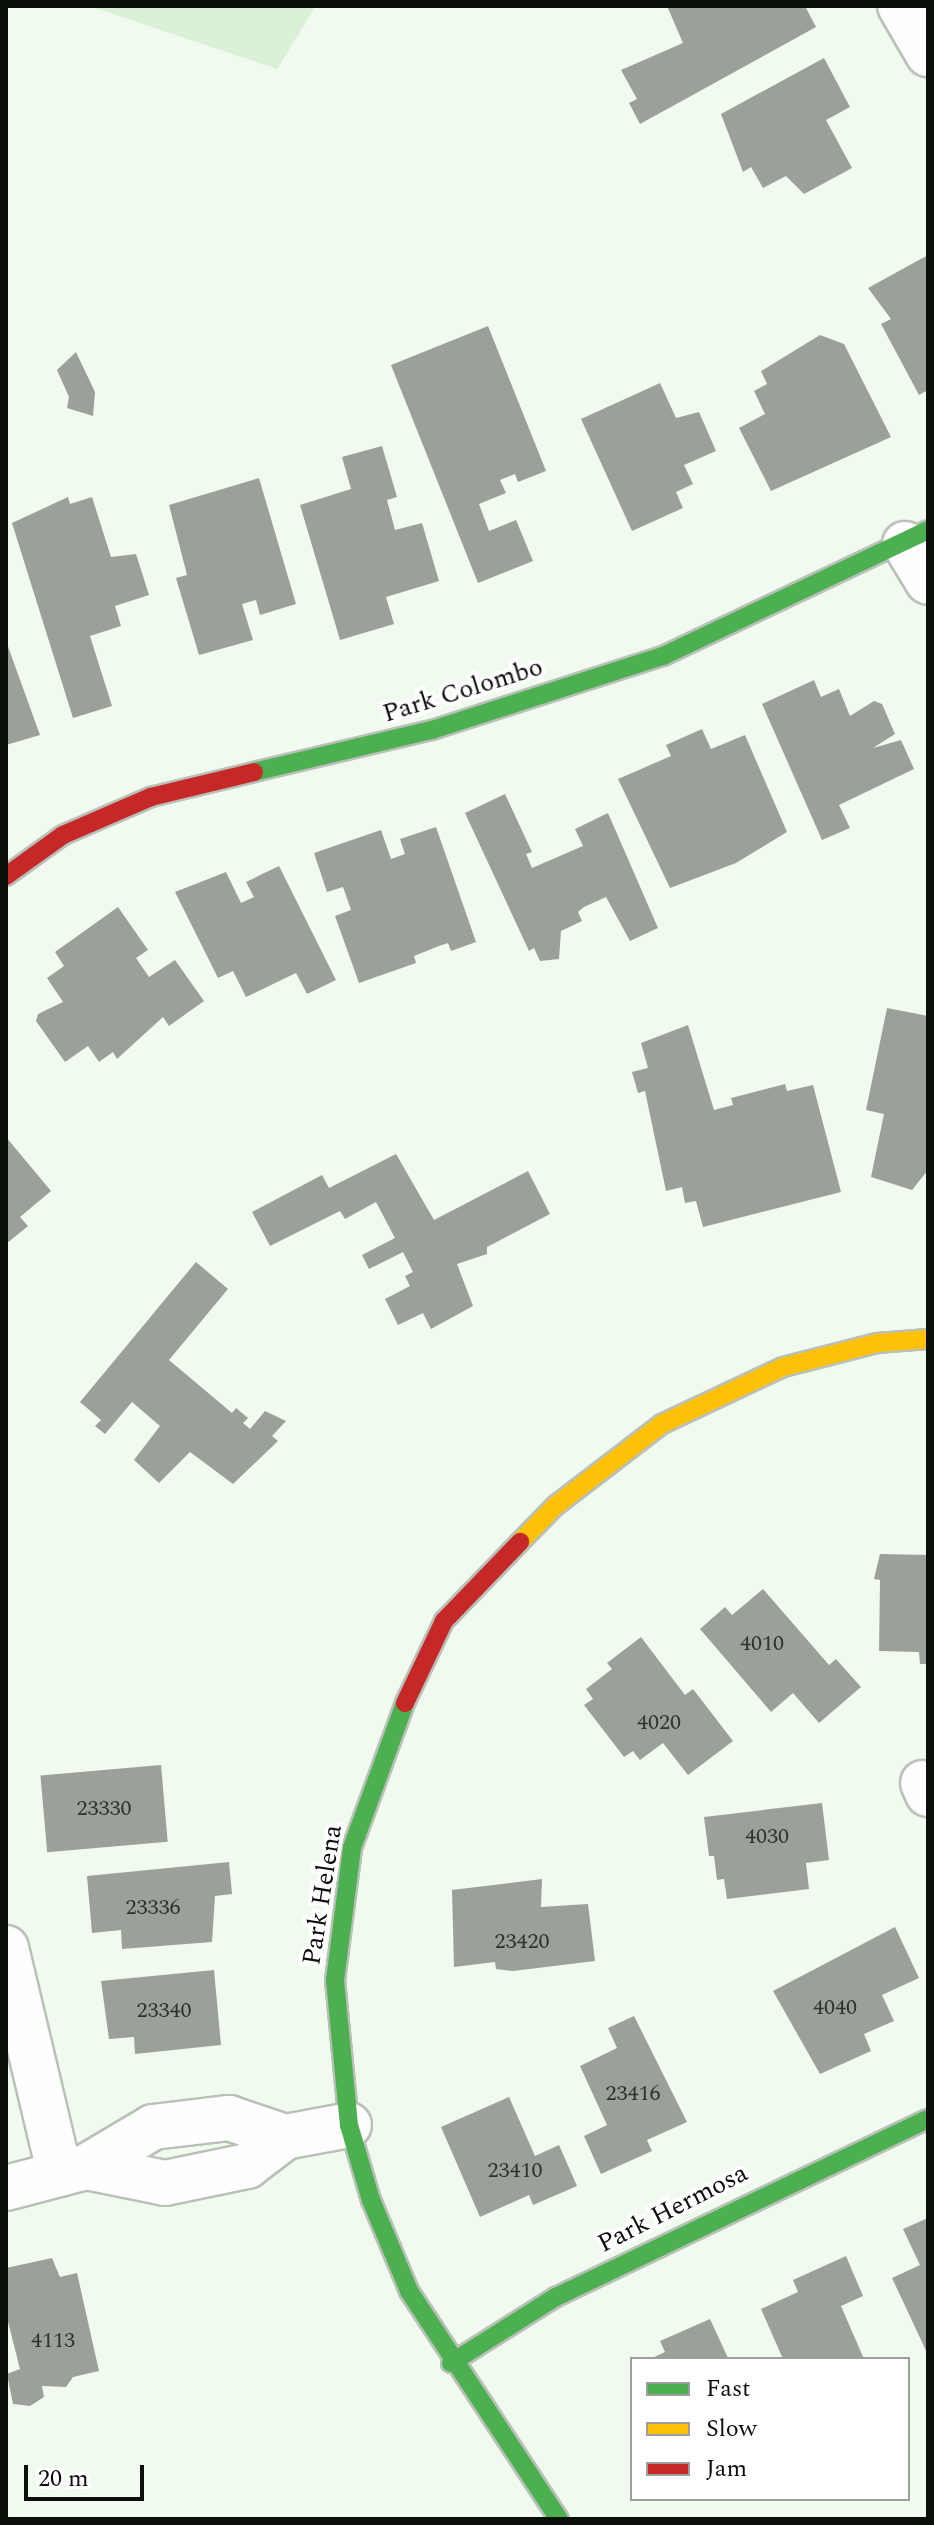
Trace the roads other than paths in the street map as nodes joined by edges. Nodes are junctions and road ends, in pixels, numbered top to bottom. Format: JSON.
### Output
{"nodes":[{"id":1,"x":900,"y":6,"type":"edge"},
{"id":2,"x":928,"y":54,"type":"edge"},
{"id":3,"x":917,"y":537,"type":"edge"},
{"id":4,"x":928,"y":582,"type":"edge"},
{"id":5,"x":6,"y":876,"type":"edge"},
{"id":6,"x":928,"y":1339,"type":"edge"},
{"id":7,"x":6,"y":1948,"type":"edge"},
{"id":8,"x":928,"y":2119,"type":"edge"},
{"id":9,"x":180,"y":2123,"type":"junction"},
{"id":10,"x":349,"y":2125,"type":"junction"},
{"id":11,"x":285,"y":2137,"type":"junction"},
{"id":12,"x":73,"y":2170,"type":"junction"},
{"id":13,"x":189,"y":2177,"type":"junction"},
{"id":14,"x":6,"y":2188,"type":"edge"},
{"id":15,"x":451,"y":2363,"type":"junction"},
{"id":16,"x":559,"y":2519,"type":"edge"}],
"edges":[{"from":1,"to":2,"type":"street"},
{"from":3,"to":4,"type":"street"},
{"from":3,"to":5,"type":"street","name":"Park Colombo"},
{"from":6,"to":10,"type":"street","name":"Park Helena"},
{"from":7,"to":12,"type":"street"},
{"from":8,"to":15,"type":"street","name":"Park Hermosa"},
{"from":9,"to":11,"type":"street"},
{"from":9,"to":12,"type":"street"},
{"from":9,"to":13,"type":"street"},
{"from":10,"to":11,"type":"street"},
{"from":10,"to":15,"type":"street","name":"Park Helena"},
{"from":11,"to":13,"type":"street"},
{"from":12,"to":13,"type":"street"},
{"from":12,"to":14,"type":"street"},
{"from":15,"to":16,"type":"street","name":"Park Helena"}]}
